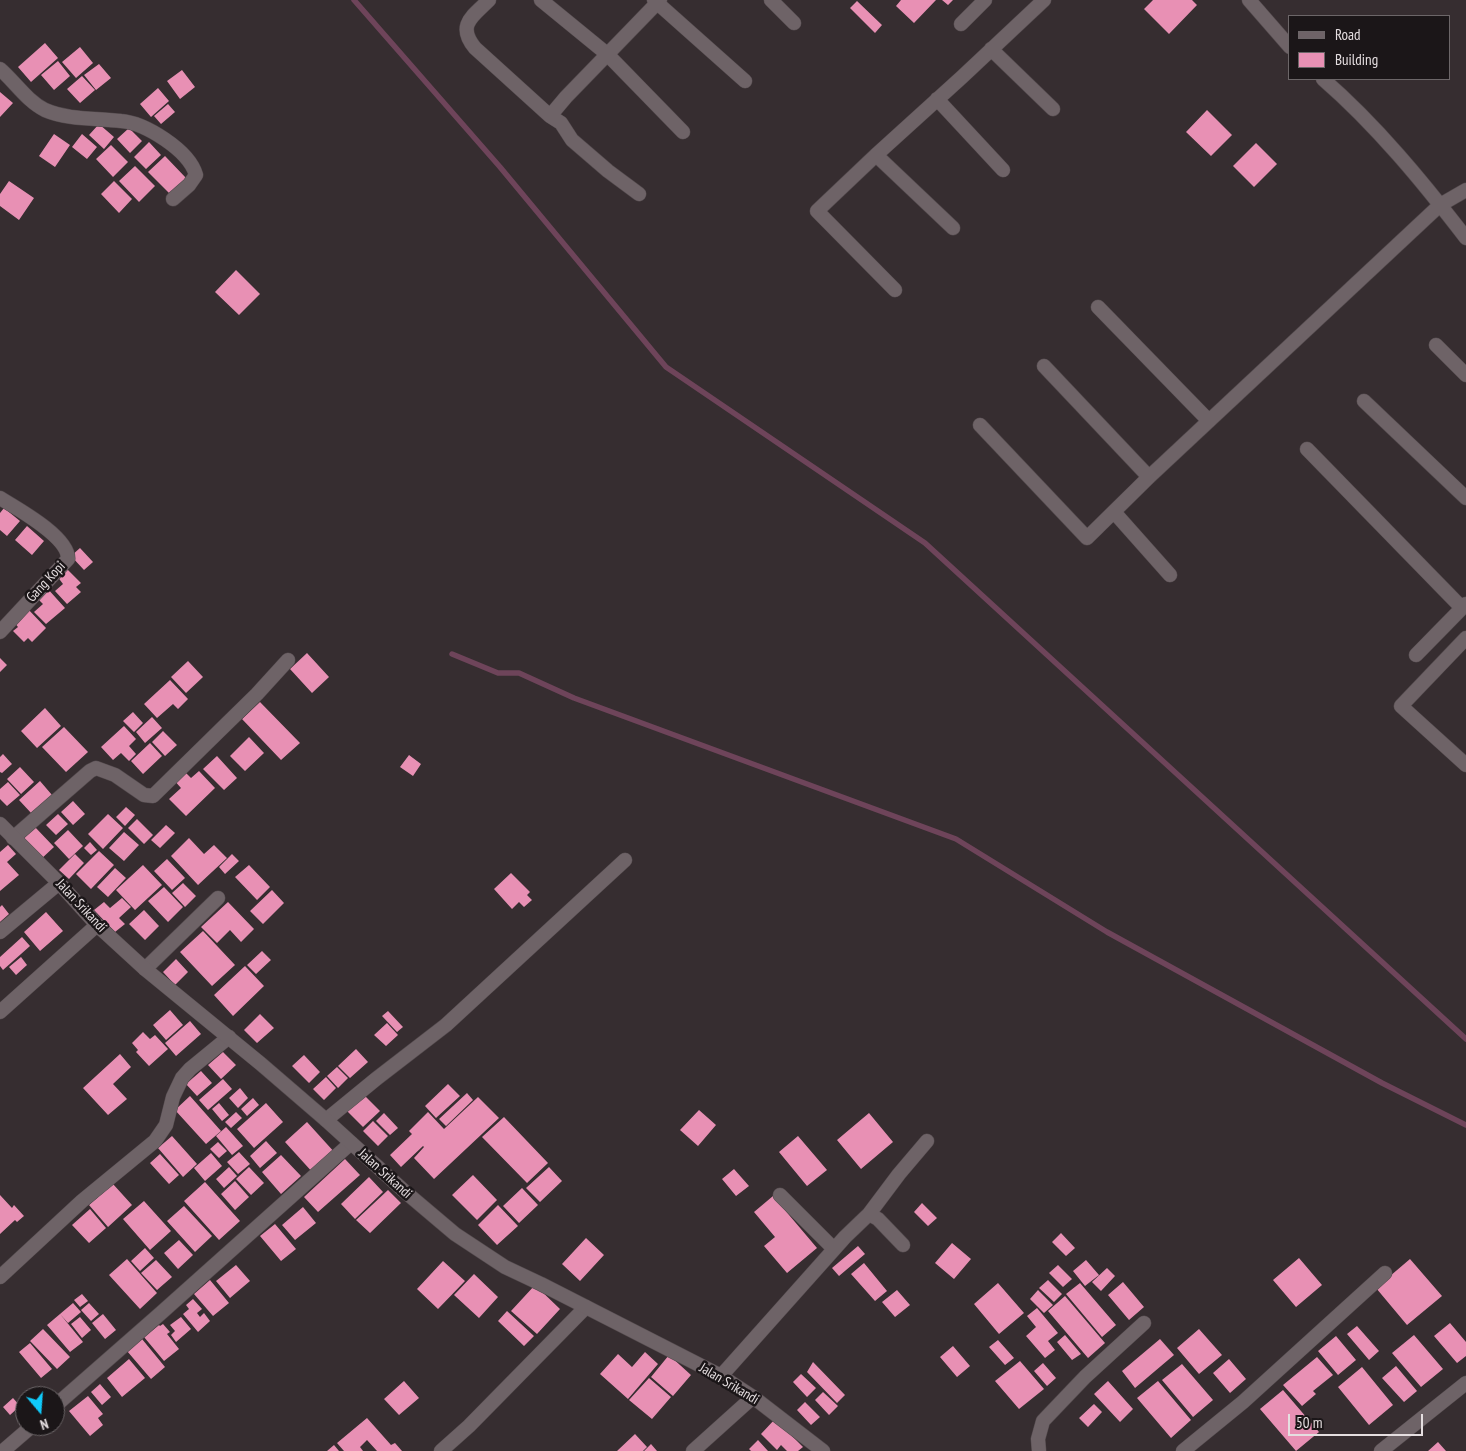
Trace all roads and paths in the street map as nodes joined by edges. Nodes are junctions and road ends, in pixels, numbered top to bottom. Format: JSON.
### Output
{"nodes":[{"id":1,"x":489,"y":0,"type":"edge"},
{"id":2,"x":541,"y":0,"type":"edge"},
{"id":3,"x":771,"y":0,"type":"edge"},
{"id":4,"x":985,"y":0,"type":"edge"},
{"id":5,"x":1044,"y":0,"type":"edge"},
{"id":6,"x":1249,"y":0,"type":"edge"},
{"id":7,"x":657,"y":1,"type":"edge"},
{"id":8,"x":794,"y":23,"type":"dead end"},
{"id":9,"x":961,"y":24,"type":"dead end"},
{"id":10,"x":1288,"y":45,"type":"edge"},
{"id":11,"x":991,"y":50,"type":"junction"},
{"id":12,"x":608,"y":54,"type":"junction"},
{"id":13,"x":0,"y":69,"type":"edge"},
{"id":14,"x":1324,"y":80,"type":"edge"},
{"id":15,"x":745,"y":81,"type":"dead end"},
{"id":16,"x":937,"y":99,"type":"junction"},
{"id":17,"x":1053,"y":109,"type":"dead end"},
{"id":18,"x":550,"y":116,"type":"junction"},
{"id":19,"x":683,"y":132,"type":"dead end"},
{"id":20,"x":876,"y":154,"type":"junction"},
{"id":21,"x":1003,"y":170,"type":"dead end"},
{"id":22,"x":1466,"y":190,"type":"edge"},
{"id":23,"x":639,"y":194,"type":"dead end"},
{"id":24,"x":173,"y":199,"type":"dead end"},
{"id":25,"x":1440,"y":205,"type":"junction"},
{"id":26,"x":953,"y":228,"type":"dead end"},
{"id":27,"x":1466,"y":238,"type":"edge"},
{"id":28,"x":895,"y":290,"type":"dead end"},
{"id":29,"x":1098,"y":307,"type":"dead end"},
{"id":30,"x":1436,"y":345,"type":"dead end"},
{"id":31,"x":1044,"y":366,"type":"dead end"},
{"id":32,"x":1466,"y":375,"type":"edge"},
{"id":33,"x":1364,"y":401,"type":"dead end"},
{"id":34,"x":1209,"y":421,"type":"junction"},
{"id":35,"x":980,"y":425,"type":"dead end"},
{"id":36,"x":1307,"y":449,"type":"dead end"},
{"id":37,"x":1149,"y":477,"type":"junction"},
{"id":38,"x":0,"y":498,"type":"edge"},
{"id":39,"x":1466,"y":498,"type":"edge"},
{"id":40,"x":1114,"y":512,"type":"junction"},
{"id":41,"x":1170,"y":575,"type":"dead end"},
{"id":42,"x":1464,"y":606,"type":"edge"},
{"id":43,"x":0,"y":632,"type":"edge"},
{"id":44,"x":1463,"y":647,"type":"edge"},
{"id":45,"x":1416,"y":654,"type":"dead end"},
{"id":46,"x":288,"y":660,"type":"dead end"},
{"id":47,"x":1466,"y":765,"type":"edge"},
{"id":48,"x":0,"y":824,"type":"edge"},
{"id":49,"x":13,"y":838,"type":"junction"},
{"id":50,"x":625,"y":860,"type":"dead end"},
{"id":51,"x":59,"y":883,"type":"junction"},
{"id":52,"x":218,"y":898,"type":"dead end"},
{"id":53,"x":97,"y":925,"type":"junction"},
{"id":54,"x":0,"y":932,"type":"edge"},
{"id":55,"x":144,"y":969,"type":"junction"},
{"id":56,"x":0,"y":1012,"type":"edge"},
{"id":57,"x":229,"y":1037,"type":"junction"},
{"id":58,"x":326,"y":1120,"type":"junction"},
{"id":59,"x":927,"y":1141,"type":"dead end"},
{"id":60,"x":351,"y":1143,"type":"junction"},
{"id":61,"x":780,"y":1195,"type":"dead end"},
{"id":62,"x":869,"y":1214,"type":"junction"},
{"id":63,"x":903,"y":1245,"type":"dead end"},
{"id":64,"x":834,"y":1249,"type":"junction"},
{"id":65,"x":1385,"y":1273,"type":"dead end"},
{"id":66,"x":0,"y":1277,"type":"edge"},
{"id":67,"x":586,"y":1307,"type":"junction"},
{"id":68,"x":1144,"y":1323,"type":"dead end"},
{"id":69,"x":721,"y":1376,"type":"junction"},
{"id":70,"x":1466,"y":1383,"type":"edge"},
{"id":71,"x":65,"y":1397,"type":"edge"},
{"id":72,"x":753,"y":1397,"type":"junction"},
{"id":73,"x":20,"y":1436,"type":"edge"},
{"id":74,"x":820,"y":1450,"type":"edge"},
{"id":75,"x":3,"y":1451,"type":"edge"},
{"id":76,"x":441,"y":1451,"type":"edge"},
{"id":77,"x":693,"y":1451,"type":"edge"},
{"id":78,"x":1039,"y":1451,"type":"edge"},
{"id":79,"x":1183,"y":1451,"type":"edge"},
{"id":80,"x":1381,"y":1451,"type":"edge"}],
"edges":[{"from":1,"to":18,"type":"street"},
{"from":2,"to":12,"type":"street"},
{"from":3,"to":8,"type":"street"},
{"from":4,"to":9,"type":"street"},
{"from":5,"to":11,"type":"street"},
{"from":6,"to":10,"type":"street"},
{"from":7,"to":12,"type":"street"},
{"from":7,"to":15,"type":"street"},
{"from":11,"to":16,"type":"street"},
{"from":11,"to":17,"type":"street"},
{"from":12,"to":18,"type":"street"},
{"from":12,"to":19,"type":"street"},
{"from":13,"to":24,"type":"street"},
{"from":14,"to":25,"type":"street"},
{"from":16,"to":20,"type":"street"},
{"from":16,"to":21,"type":"street"},
{"from":18,"to":23,"type":"street"},
{"from":20,"to":26,"type":"street"},
{"from":20,"to":28,"type":"street"},
{"from":22,"to":25,"type":"street"},
{"from":25,"to":27,"type":"street"},
{"from":25,"to":34,"type":"street"},
{"from":29,"to":34,"type":"street"},
{"from":30,"to":32,"type":"street"},
{"from":31,"to":37,"type":"street"},
{"from":33,"to":39,"type":"street"},
{"from":34,"to":37,"type":"street"},
{"from":35,"to":40,"type":"street"},
{"from":36,"to":42,"type":"street"},
{"from":37,"to":40,"type":"street"},
{"from":38,"to":43,"type":"street","name":"Gang Kopi"},
{"from":40,"to":41,"type":"street"},
{"from":42,"to":45,"type":"street"},
{"from":44,"to":47,"type":"street"},
{"from":46,"to":49,"type":"street"},
{"from":48,"to":49,"type":"street","name":"Jalan Srikandi"},
{"from":49,"to":51,"type":"street","name":"Jalan Srikandi"},
{"from":50,"to":58,"type":"street"},
{"from":51,"to":53,"type":"street","name":"Jalan Srikandi"},
{"from":51,"to":54,"type":"street"},
{"from":52,"to":55,"type":"street"},
{"from":53,"to":55,"type":"street","name":"Jalan Srikandi"},
{"from":53,"to":56,"type":"street"},
{"from":55,"to":57,"type":"street","name":"Jalan Srikandi"},
{"from":57,"to":58,"type":"street","name":"Jalan Srikandi"},
{"from":57,"to":66,"type":"street"},
{"from":58,"to":60,"type":"street","name":"Jalan Srikandi"},
{"from":59,"to":62,"type":"street"},
{"from":60,"to":67,"type":"street","name":"Jalan Srikandi"},
{"from":60,"to":71,"type":"street"},
{"from":61,"to":64,"type":"street"},
{"from":62,"to":63,"type":"street"},
{"from":62,"to":64,"type":"street"},
{"from":64,"to":69,"type":"street"},
{"from":65,"to":79,"type":"street"},
{"from":67,"to":69,"type":"street","name":"Jalan Srikandi"},
{"from":67,"to":76,"type":"street"},
{"from":68,"to":78,"type":"street"},
{"from":69,"to":72,"type":"street","name":"Jalan Srikandi"},
{"from":70,"to":80,"type":"street"},
{"from":72,"to":74,"type":"street","name":"Jalan Srikandi"},
{"from":72,"to":77,"type":"street"},
{"from":73,"to":75,"type":"street"}]}
